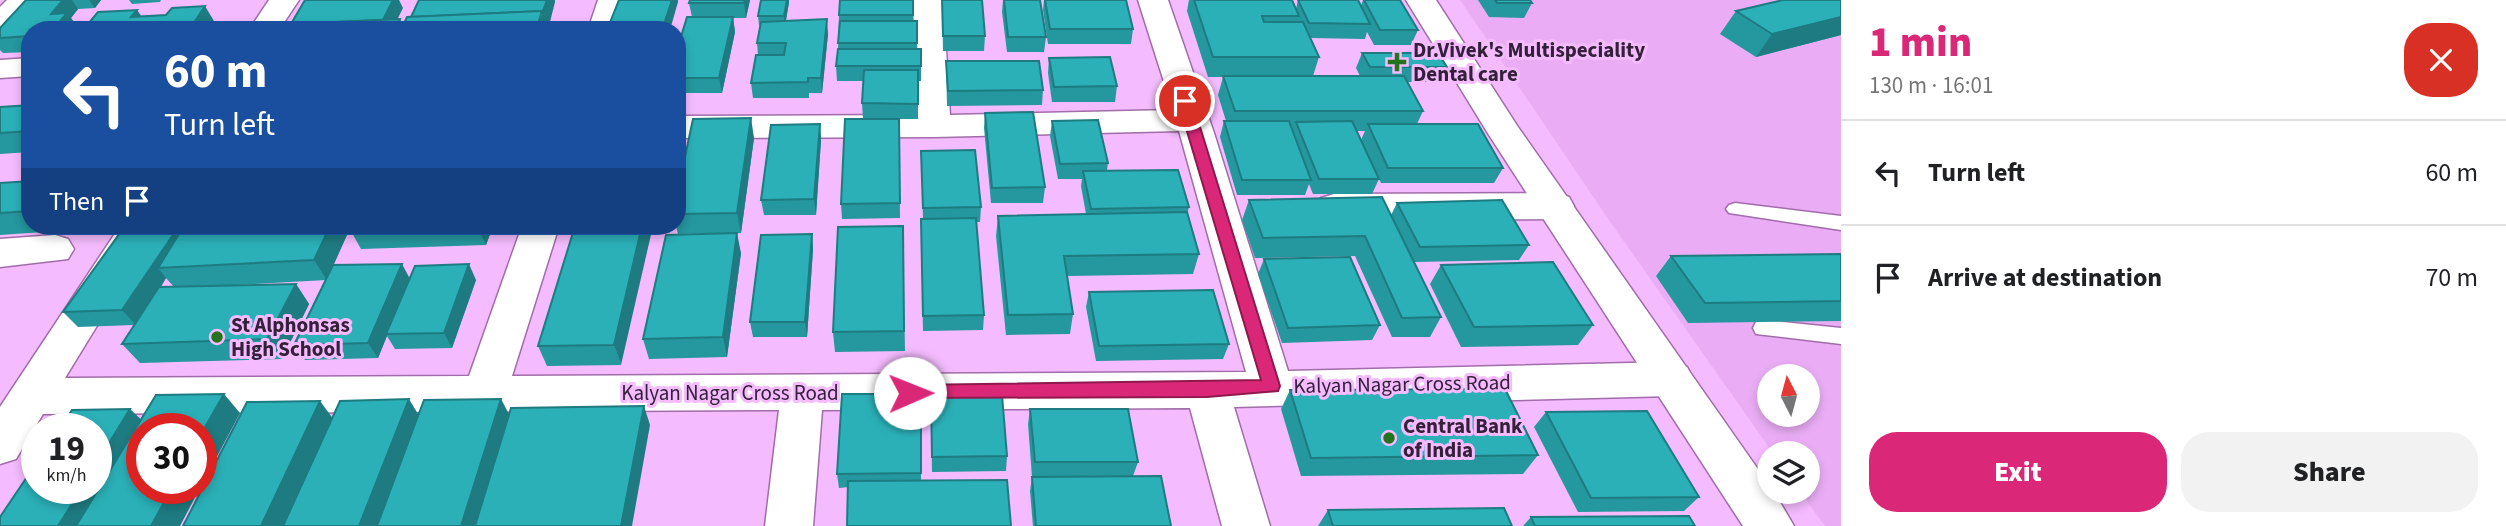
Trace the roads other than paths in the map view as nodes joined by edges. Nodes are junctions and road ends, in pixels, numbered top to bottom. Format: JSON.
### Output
{"nodes":[{"id":1,"x":23,"y":0,"type":"edge"},
{"id":2,"x":284,"y":0,"type":"edge"},
{"id":3,"x":613,"y":0,"type":"edge"},
{"id":4,"x":928,"y":0,"type":"edge"},
{"id":5,"x":1153,"y":0,"type":"edge"},
{"id":6,"x":1420,"y":0,"type":"edge"},
{"id":7,"x":270,"y":21,"type":"edge"},
{"id":8,"x":607,"y":21,"type":"edge"},
{"id":9,"x":0,"y":25,"type":"edge"},
{"id":10,"x":21,"y":68,"type":"edge"},
{"id":11,"x":0,"y":69,"type":"edge"},
{"id":12,"x":1197,"y":107,"type":"junction"},
{"id":13,"x":934,"y":126,"type":"junction"},
{"id":14,"x":686,"y":127,"type":"edge"},
{"id":15,"x":1556,"y":206,"type":"junction"},
{"id":16,"x":1300,"y":207,"type":"edge"},
{"id":17,"x":1219,"y":208,"type":"junction"},
{"id":18,"x":1260,"y":208,"type":"edge"},
{"id":19,"x":1735,"y":209,"type":"dead end"},
{"id":20,"x":1841,"y":223,"type":"edge"},
{"id":21,"x":133,"y":235,"type":"edge"},
{"id":22,"x":537,"y":235,"type":"edge"},
{"id":23,"x":55,"y":249,"type":"dead end"},
{"id":24,"x":0,"y":253,"type":"edge"},
{"id":25,"x":1763,"y":328,"type":"dead end"},
{"id":26,"x":1841,"y":336,"type":"edge"},
{"id":27,"x":1672,"y":379,"type":"junction"},
{"id":28,"x":1271,"y":386,"type":"junction"},
{"id":29,"x":1207,"y":390,"type":"junction"},
{"id":30,"x":485,"y":392,"type":"junction"},
{"id":31,"x":802,"y":394,"type":"junction"},
{"id":32,"x":31,"y":396,"type":"junction"},
{"id":33,"x":0,"y":444,"type":"edge"},
{"id":34,"x":789,"y":526,"type":"edge"},
{"id":35,"x":1245,"y":526,"type":"edge"},
{"id":36,"x":1770,"y":526,"type":"edge"}],
"edges":[{"from":1,"to":9,"type":"street"},
{"from":2,"to":7,"type":"street"},
{"from":3,"to":8,"type":"street"},
{"from":4,"to":13,"type":"street"},
{"from":5,"to":12,"type":"street"},
{"from":6,"to":15,"type":"street"},
{"from":10,"to":11,"type":"street"},
{"from":12,"to":13,"type":"street"},
{"from":12,"to":17,"type":"street"},
{"from":13,"to":14,"type":"street"},
{"from":15,"to":16,"type":"street"},
{"from":15,"to":27,"type":"street"},
{"from":17,"to":18,"type":"street"},
{"from":17,"to":28,"type":"street"},
{"from":19,"to":20,"type":"lane"},
{"from":21,"to":32,"type":"street"},
{"from":22,"to":30,"type":"street"},
{"from":23,"to":24,"type":"street"},
{"from":25,"to":26,"type":"lane"},
{"from":27,"to":28,"type":"street","name":"Kalyan Nagar Cross Road"},
{"from":27,"to":36,"type":"street"},
{"from":28,"to":29,"type":"street","name":"Kalyan Nagar Cross Road"},
{"from":29,"to":31,"type":"street","name":"Kalyan Nagar Cross Road"},
{"from":29,"to":35,"type":"street"},
{"from":30,"to":31,"type":"street","name":"Kalyan Nagar Cross Road"},
{"from":30,"to":32,"type":"street","name":"Kalyan Nagar Cross Road"},
{"from":31,"to":34,"type":"street"},
{"from":32,"to":33,"type":"street"}]}
